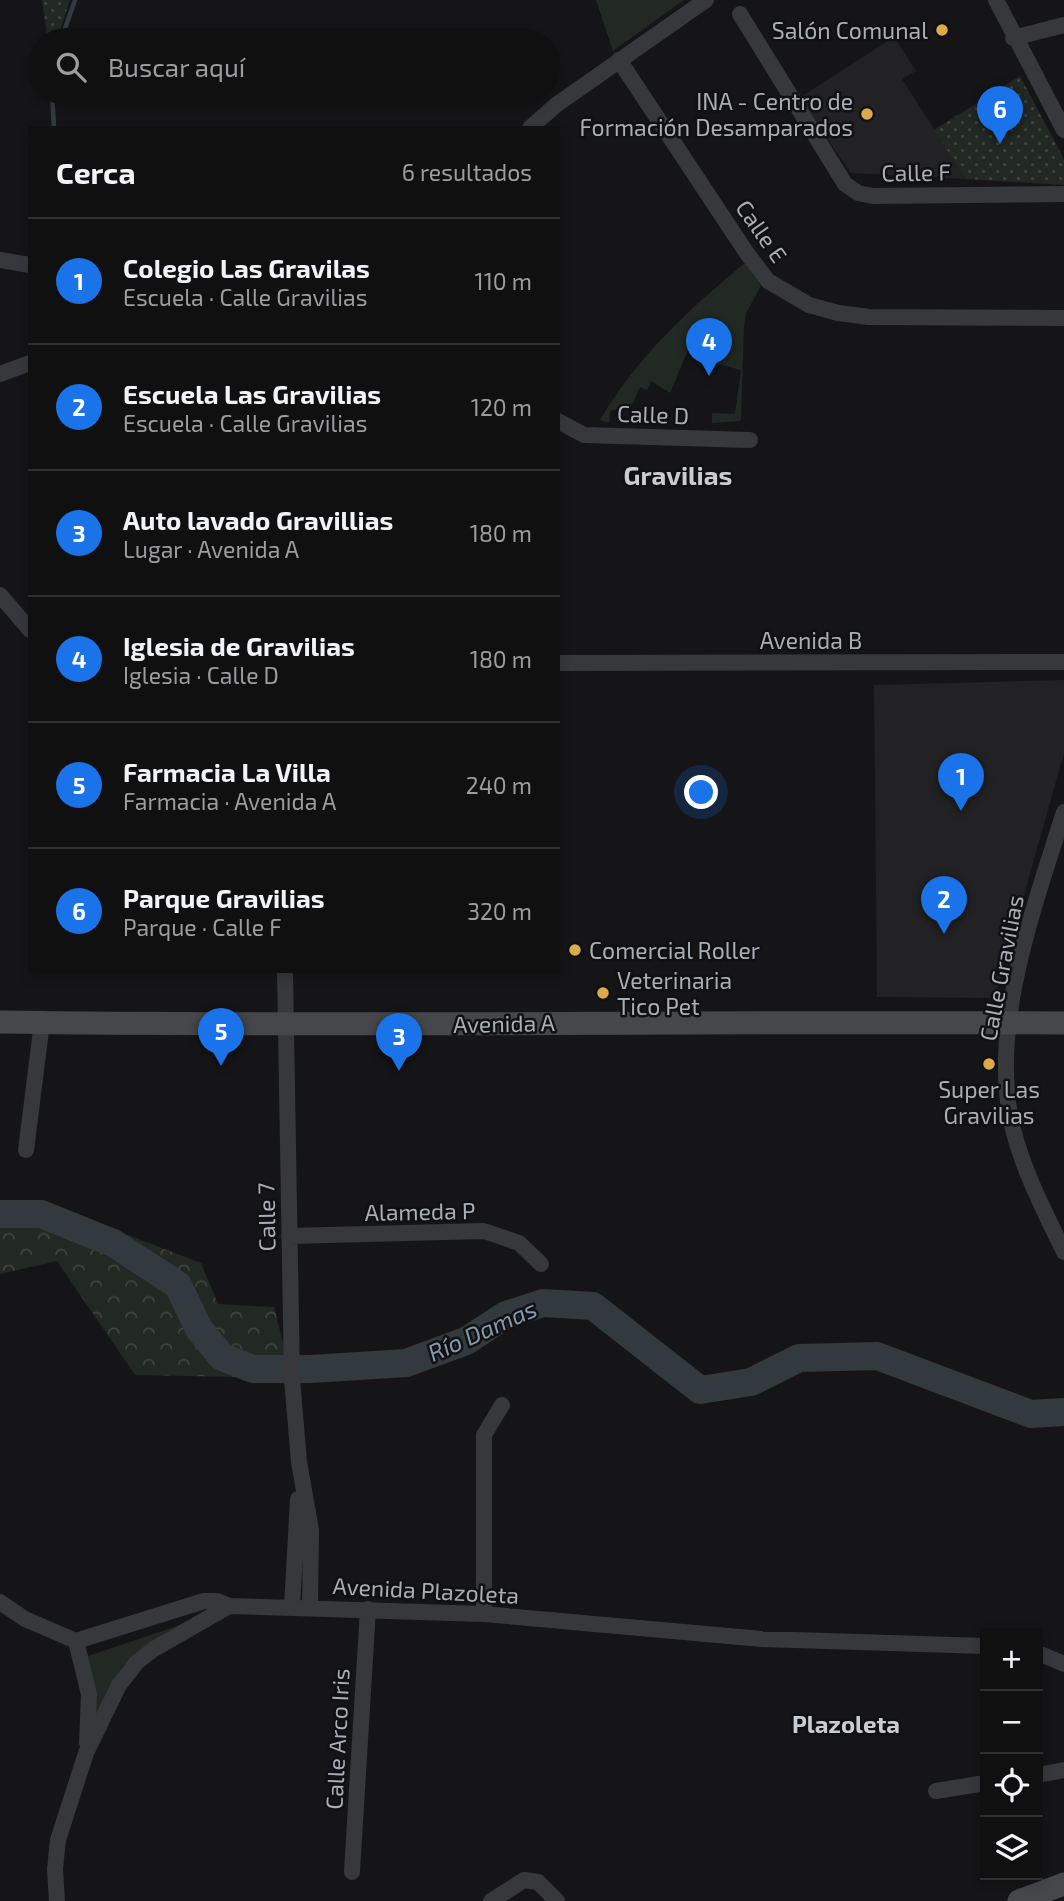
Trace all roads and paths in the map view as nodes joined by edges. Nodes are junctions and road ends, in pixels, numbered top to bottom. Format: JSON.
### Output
{"nodes":[{"id":1,"x":706,"y":0,"type":"edge"},
{"id":2,"x":996,"y":0,"type":"edge"},
{"id":3,"x":740,"y":14,"type":"dead end"},
{"id":4,"x":1064,"y":25,"type":"edge"},
{"id":5,"x":1013,"y":38,"type":"junction"},
{"id":6,"x":619,"y":60,"type":"junction"},
{"id":7,"x":533,"y":126,"type":"edge"},
{"id":8,"x":1064,"y":130,"type":"edge"},
{"id":9,"x":1064,"y":194,"type":"edge"},
{"id":10,"x":0,"y":260,"type":"edge"},
{"id":11,"x":28,"y":265,"type":"edge"},
{"id":12,"x":1064,"y":318,"type":"edge"},
{"id":13,"x":28,"y":364,"type":"edge"},
{"id":14,"x":0,"y":374,"type":"edge"},
{"id":15,"x":560,"y":422,"type":"edge"},
{"id":16,"x":751,"y":440,"type":"dead end"},
{"id":17,"x":0,"y":595,"type":"edge"},
{"id":18,"x":28,"y":628,"type":"edge"},
{"id":19,"x":1064,"y":662,"type":"edge"},
{"id":20,"x":560,"y":663,"type":"edge"},
{"id":21,"x":1064,"y":812,"type":"edge"},
{"id":22,"x":285,"y":973,"type":"edge"},
{"id":23,"x":0,"y":1022,"type":"edge"},
{"id":24,"x":42,"y":1022,"type":"junction"},
{"id":25,"x":285,"y":1023,"type":"junction"},
{"id":26,"x":1009,"y":1023,"type":"junction"},
{"id":27,"x":1064,"y":1023,"type":"edge"},
{"id":28,"x":26,"y":1150,"type":"dead end"},
{"id":29,"x":289,"y":1236,"type":"junction"},
{"id":30,"x":1064,"y":1252,"type":"edge"},
{"id":31,"x":541,"y":1264,"type":"dead end"},
{"id":32,"x":502,"y":1405,"type":"dead end"},
{"id":33,"x":299,"y":1462,"type":"junction"},
{"id":34,"x":0,"y":1602,"type":"edge"},
{"id":35,"x":229,"y":1606,"type":"junction"},
{"id":36,"x":292,"y":1606,"type":"junction"},
{"id":37,"x":310,"y":1607,"type":"junction"},
{"id":38,"x":368,"y":1609,"type":"junction"},
{"id":39,"x":484,"y":1614,"type":"junction"},
{"id":40,"x":76,"y":1641,"type":"junction"},
{"id":41,"x":980,"y":1646,"type":"edge"},
{"id":42,"x":1043,"y":1655,"type":"edge"},
{"id":43,"x":1064,"y":1664,"type":"edge"},
{"id":44,"x":86,"y":1753,"type":"junction"},
{"id":45,"x":1064,"y":1770,"type":"edge"},
{"id":46,"x":1043,"y":1773,"type":"edge"},
{"id":47,"x":980,"y":1784,"type":"edge"},
{"id":48,"x":936,"y":1791,"type":"dead end"},
{"id":49,"x":352,"y":1872,"type":"dead end"},
{"id":50,"x":1064,"y":1884,"type":"edge"},
{"id":51,"x":57,"y":1901,"type":"edge"},
{"id":52,"x":491,"y":1901,"type":"edge"},
{"id":53,"x":557,"y":1901,"type":"edge"},
{"id":54,"x":1020,"y":1901,"type":"edge"}],
"edges":[{"from":1,"to":6,"type":"street"},
{"from":2,"to":5,"type":"street"},
{"from":3,"to":9,"type":"street","name":"Calle F"},
{"from":4,"to":5,"type":"street"},
{"from":5,"to":8,"type":"street"},
{"from":6,"to":7,"type":"street"},
{"from":6,"to":12,"type":"street","name":"Calle E"},
{"from":10,"to":11,"type":"street"},
{"from":13,"to":14,"type":"street"},
{"from":15,"to":16,"type":"street","name":"Calle D"},
{"from":17,"to":18,"type":"street"},
{"from":19,"to":20,"type":"street","name":"Avenida B"},
{"from":21,"to":26,"type":"street","name":"Calle Gravilias"},
{"from":22,"to":25,"type":"street","name":"Calle 7"},
{"from":23,"to":24,"type":"street","name":"Avenida A"},
{"from":24,"to":25,"type":"street","name":"Avenida A"},
{"from":24,"to":28,"type":"street"},
{"from":25,"to":26,"type":"street","name":"Avenida A"},
{"from":25,"to":29,"type":"street","name":"Calle 7"},
{"from":26,"to":27,"type":"street","name":"Avenida A"},
{"from":26,"to":30,"type":"street","name":"Calle Gravilias"},
{"from":29,"to":31,"type":"street","name":"Alameda P"},
{"from":29,"to":33,"type":"street","name":"Calle 7"},
{"from":32,"to":39,"type":"street"},
{"from":33,"to":36,"type":"street","name":"Calle 7"},
{"from":33,"to":37,"type":"street","name":"Calle 7"},
{"from":34,"to":40,"type":"street"},
{"from":35,"to":36,"type":"street","name":"Avenida Plazoleta"},
{"from":35,"to":40,"type":"street","name":"Avenida Plazoleta"},
{"from":35,"to":44,"type":"street"},
{"from":36,"to":37,"type":"street","name":"Avenida Plazoleta"},
{"from":37,"to":38,"type":"street","name":"Avenida Plazoleta"},
{"from":38,"to":39,"type":"street","name":"Avenida Plazoleta"},
{"from":38,"to":49,"type":"street","name":"Calle Arco Iris"},
{"from":39,"to":41,"type":"street","name":"Avenida Plazoleta"},
{"from":40,"to":44,"type":"street"},
{"from":42,"to":43,"type":"street"},
{"from":44,"to":51,"type":"street"},
{"from":45,"to":46,"type":"street"},
{"from":47,"to":48,"type":"street"},
{"from":50,"to":54,"type":"street"},
{"from":52,"to":53,"type":"street"}]}
